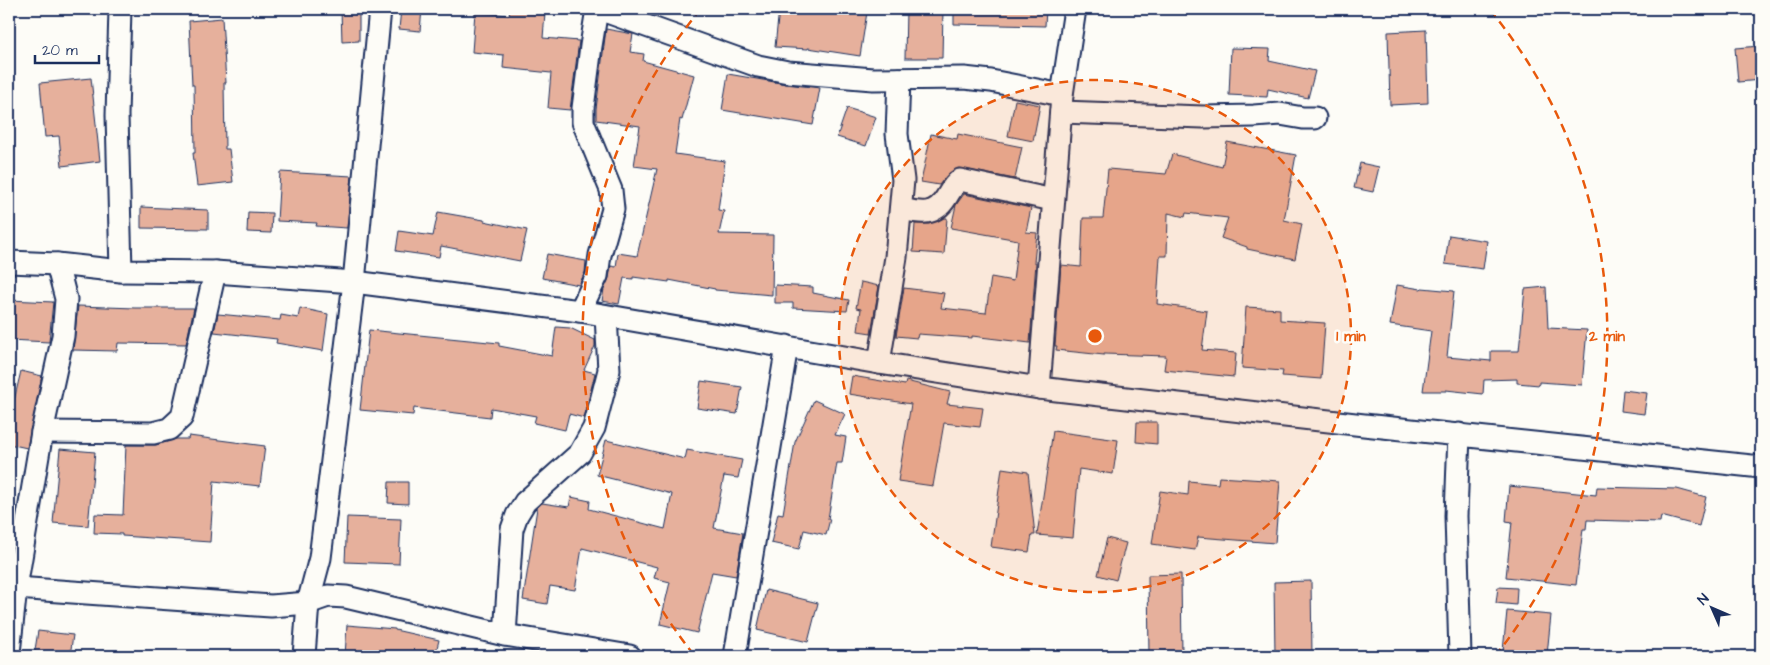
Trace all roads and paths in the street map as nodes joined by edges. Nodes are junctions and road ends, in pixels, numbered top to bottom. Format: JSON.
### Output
{"nodes":[{"id":1,"x":120,"y":9,"type":"edge"},
{"id":2,"x":380,"y":9,"type":"edge"},
{"id":3,"x":598,"y":9,"type":"edge"},
{"id":4,"x":1075,"y":9,"type":"edge"},
{"id":5,"x":899,"y":79,"type":"junction"},
{"id":6,"x":1061,"y":104,"type":"junction"},
{"id":7,"x":1315,"y":118,"type":"dead end"},
{"id":8,"x":1053,"y":200,"type":"junction"},
{"id":9,"x":901,"y":209,"type":"junction"},
{"id":10,"x":9,"y":262,"type":"edge"},
{"id":11,"x":58,"y":264,"type":"junction"},
{"id":12,"x":121,"y":271,"type":"junction"},
{"id":13,"x":215,"y":272,"type":"junction"},
{"id":14,"x":354,"y":282,"type":"junction"},
{"id":15,"x":580,"y":311,"type":"junction"},
{"id":16,"x":606,"y":316,"type":"junction"},
{"id":17,"x":786,"y":346,"type":"junction"},
{"id":18,"x":879,"y":363,"type":"junction"},
{"id":19,"x":1039,"y":388,"type":"junction"},
{"id":20,"x":42,"y":432,"type":"junction"},
{"id":21,"x":1459,"y":434,"type":"junction"},
{"id":22,"x":1761,"y":466,"type":"edge"},
{"id":23,"x":17,"y":536,"type":"edge"},
{"id":24,"x":16,"y":588,"type":"junction"},
{"id":25,"x":308,"y":603,"type":"junction"},
{"id":26,"x":505,"y":635,"type":"junction"},
{"id":27,"x":9,"y":653,"type":"edge"},
{"id":28,"x":304,"y":656,"type":"edge"},
{"id":29,"x":630,"y":656,"type":"edge"},
{"id":30,"x":735,"y":656,"type":"edge"},
{"id":31,"x":1460,"y":656,"type":"edge"}],
"edges":[{"from":1,"to":12,"type":"street"},
{"from":2,"to":14,"type":"street"},
{"from":3,"to":5,"type":"street"},
{"from":3,"to":15,"type":"street"},
{"from":4,"to":6,"type":"street"},
{"from":5,"to":6,"type":"street"},
{"from":5,"to":9,"type":"street"},
{"from":6,"to":7,"type":"street"},
{"from":6,"to":8,"type":"street"},
{"from":8,"to":9,"type":"street"},
{"from":8,"to":19,"type":"street"},
{"from":9,"to":18,"type":"street"},
{"from":10,"to":11,"type":"street"},
{"from":11,"to":12,"type":"street"},
{"from":11,"to":20,"type":"street"},
{"from":12,"to":13,"type":"street"},
{"from":13,"to":14,"type":"street"},
{"from":13,"to":20,"type":"street"},
{"from":14,"to":15,"type":"street"},
{"from":14,"to":25,"type":"street"},
{"from":15,"to":16,"type":"street"},
{"from":16,"to":17,"type":"street"},
{"from":16,"to":26,"type":"street"},
{"from":17,"to":18,"type":"street"},
{"from":17,"to":30,"type":"street"},
{"from":18,"to":19,"type":"street"},
{"from":19,"to":21,"type":"street"},
{"from":20,"to":23,"type":"street"},
{"from":21,"to":22,"type":"street"},
{"from":21,"to":31,"type":"street"},
{"from":23,"to":24,"type":"street"},
{"from":24,"to":25,"type":"street"},
{"from":24,"to":27,"type":"street"},
{"from":25,"to":26,"type":"street"},
{"from":25,"to":28,"type":"street"},
{"from":26,"to":29,"type":"street"}]}
